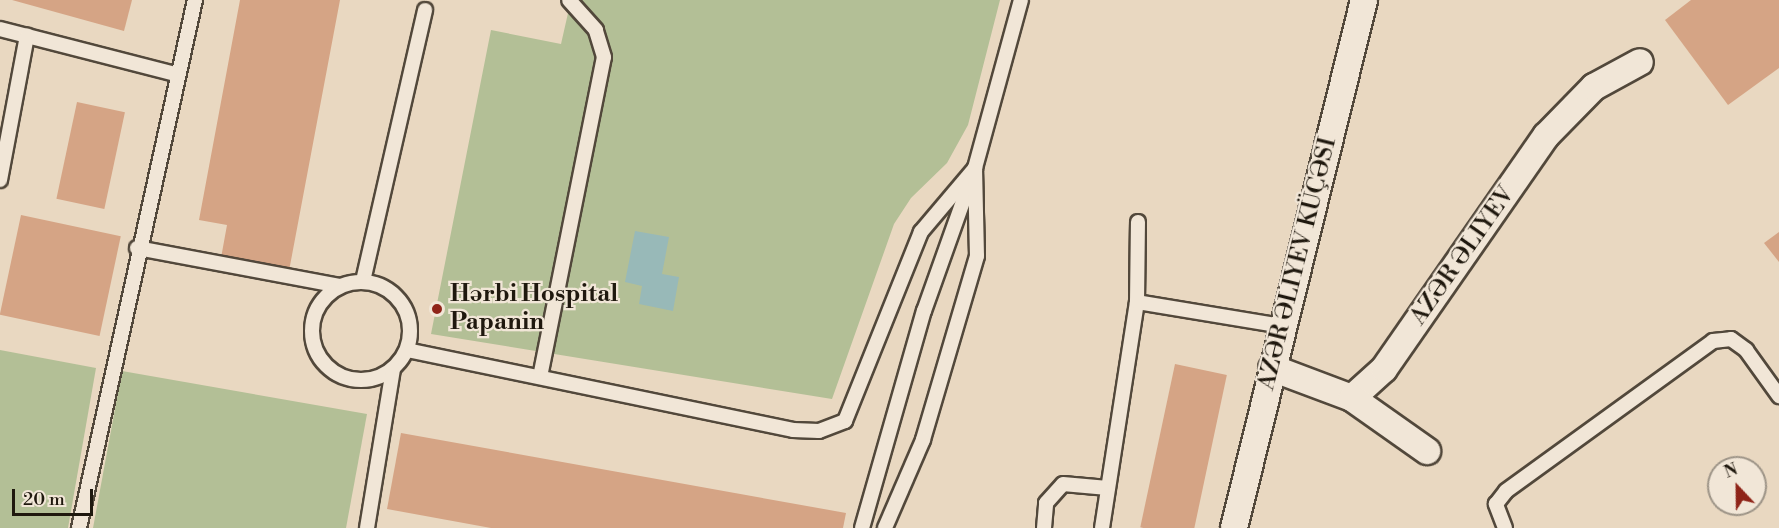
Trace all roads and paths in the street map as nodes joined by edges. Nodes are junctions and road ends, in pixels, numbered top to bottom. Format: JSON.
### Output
{"nodes":[{"id":1,"x":195,"y":0,"type":"edge"},
{"id":2,"x":569,"y":0,"type":"edge"},
{"id":3,"x":1021,"y":0,"type":"edge"},
{"id":4,"x":1364,"y":0,"type":"edge"},
{"id":5,"x":425,"y":10,"type":"dead end"},
{"id":6,"x":0,"y":29,"type":"edge"},
{"id":7,"x":27,"y":36,"type":"junction"},
{"id":8,"x":1640,"y":62,"type":"dead end"},
{"id":9,"x":175,"y":74,"type":"junction"},
{"id":10,"x":975,"y":168,"type":"junction"},
{"id":11,"x":0,"y":180,"type":"edge"},
{"id":12,"x":1138,"y":222,"type":"dead end"},
{"id":13,"x":137,"y":248,"type":"junction"},
{"id":14,"x":363,"y":281,"type":"junction"},
{"id":15,"x":340,"y":286,"type":"junction"},
{"id":16,"x":1137,"y":302,"type":"junction"},
{"id":17,"x":1282,"y":326,"type":"junction"},
{"id":18,"x":407,"y":350,"type":"junction"},
{"id":19,"x":1272,"y":368,"type":"junction"},
{"id":20,"x":393,"y":369,"type":"junction"},
{"id":21,"x":540,"y":377,"type":"junction"},
{"id":22,"x":1774,"y":378,"type":"edge"},
{"id":23,"x":1779,"y":396,"type":"edge"},
{"id":24,"x":1352,"y":398,"type":"junction"},
{"id":25,"x":1427,"y":451,"type":"dead end"},
{"id":26,"x":1108,"y":488,"type":"junction"},
{"id":27,"x":79,"y":528,"type":"edge"},
{"id":28,"x":367,"y":528,"type":"edge"},
{"id":29,"x":862,"y":528,"type":"edge"},
{"id":30,"x":885,"y":528,"type":"edge"},
{"id":31,"x":1044,"y":528,"type":"edge"},
{"id":32,"x":1102,"y":528,"type":"edge"},
{"id":33,"x":1234,"y":528,"type":"edge"},
{"id":34,"x":1505,"y":528,"type":"edge"}],
"edges":[{"from":1,"to":9,"type":"lane"},
{"from":2,"to":21,"type":"lane"},
{"from":3,"to":10,"type":"lane"},
{"from":4,"to":17,"type":"street","name":"AZƏR ƏLIYEV KÜÇƏSI"},
{"from":5,"to":14,"type":"lane"},
{"from":6,"to":7,"type":"lane"},
{"from":7,"to":9,"type":"lane"},
{"from":7,"to":11,"type":"lane"},
{"from":8,"to":24,"type":"street","name":"AZƏR ƏLIYEV"},
{"from":9,"to":13,"type":"lane"},
{"from":10,"to":21,"type":"lane"},
{"from":10,"to":29,"type":"lane"},
{"from":10,"to":30,"type":"lane"},
{"from":12,"to":16,"type":"lane"},
{"from":13,"to":15,"type":"lane"},
{"from":13,"to":27,"type":"lane"},
{"from":14,"to":15,"type":"lane"},
{"from":14,"to":18,"type":"lane"},
{"from":15,"to":20,"type":"lane"},
{"from":16,"to":17,"type":"lane"},
{"from":16,"to":26,"type":"lane"},
{"from":17,"to":19,"type":"street","name":"AZƏR ƏLIYEV KÜÇƏSI"},
{"from":18,"to":20,"type":"lane"},
{"from":18,"to":21,"type":"lane"},
{"from":19,"to":24,"type":"street"},
{"from":19,"to":33,"type":"street","name":"AZƏR ƏLIYEV KÜÇƏSI"},
{"from":20,"to":28,"type":"lane"},
{"from":22,"to":23,"type":"lane"},
{"from":22,"to":34,"type":"lane"},
{"from":24,"to":25,"type":"street"},
{"from":26,"to":31,"type":"lane"},
{"from":26,"to":32,"type":"lane"}]}
